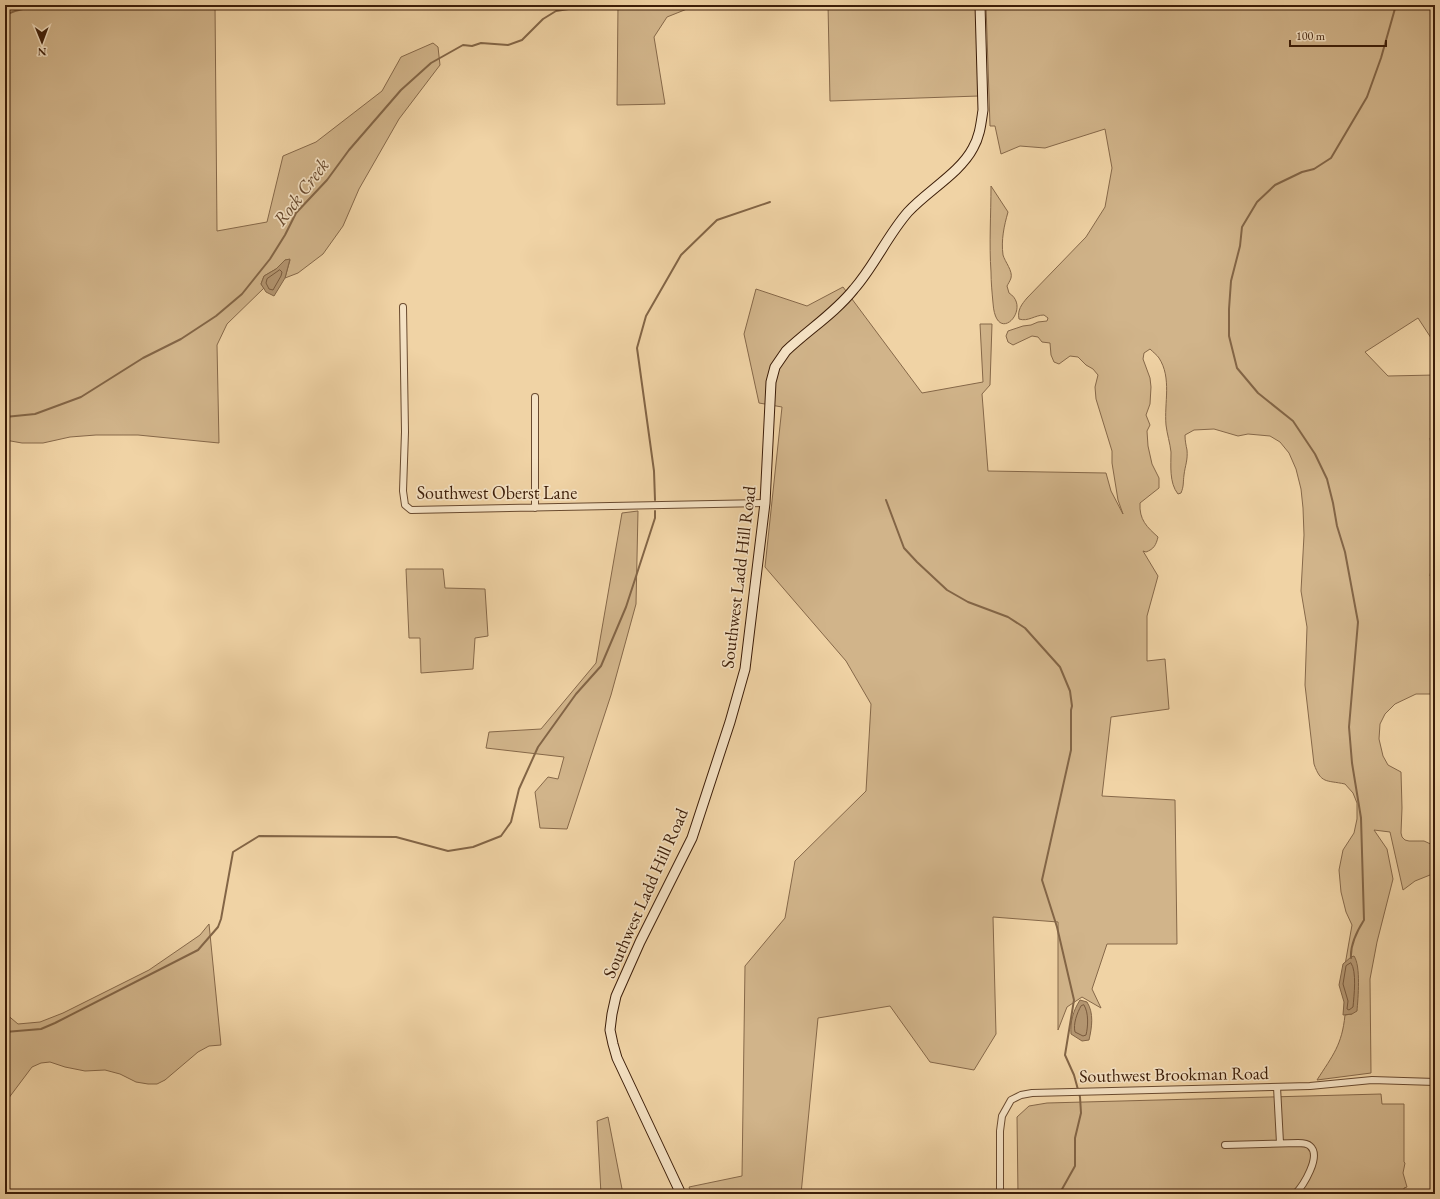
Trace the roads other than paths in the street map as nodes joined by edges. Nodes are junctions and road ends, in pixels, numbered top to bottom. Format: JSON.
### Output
{"nodes":[{"id":1,"x":980,"y":5,"type":"edge"},
{"id":2,"x":403,"y":307,"type":"dead end"},
{"id":3,"x":535,"y":397,"type":"dead end"},
{"id":4,"x":764,"y":503,"type":"junction"},
{"id":5,"x":535,"y":508,"type":"junction"},
{"id":6,"x":1435,"y":1082,"type":"edge"},
{"id":7,"x":1278,"y":1087,"type":"junction"},
{"id":8,"x":1280,"y":1143,"type":"junction"},
{"id":9,"x":1225,"y":1145,"type":"dead end"},
{"id":10,"x":680,"y":1194,"type":"edge"},
{"id":11,"x":1000,"y":1194,"type":"edge"},
{"id":12,"x":1295,"y":1194,"type":"edge"}],
"edges":[{"from":1,"to":4,"type":"street","name":"Southwest Ladd Hill Road"},
{"from":2,"to":5,"type":"street","name":"Southwest Oberst Lane"},
{"from":3,"to":5,"type":"street"},
{"from":4,"to":5,"type":"street","name":"Southwest Oberst Lane"},
{"from":4,"to":10,"type":"street","name":"Southwest Ladd Hill Road"},
{"from":6,"to":7,"type":"street","name":"Southwest Brookman Road"},
{"from":7,"to":8,"type":"street"},
{"from":7,"to":11,"type":"street","name":"Southwest Brookman Road"},
{"from":8,"to":9,"type":"street"},
{"from":8,"to":12,"type":"street"}]}
